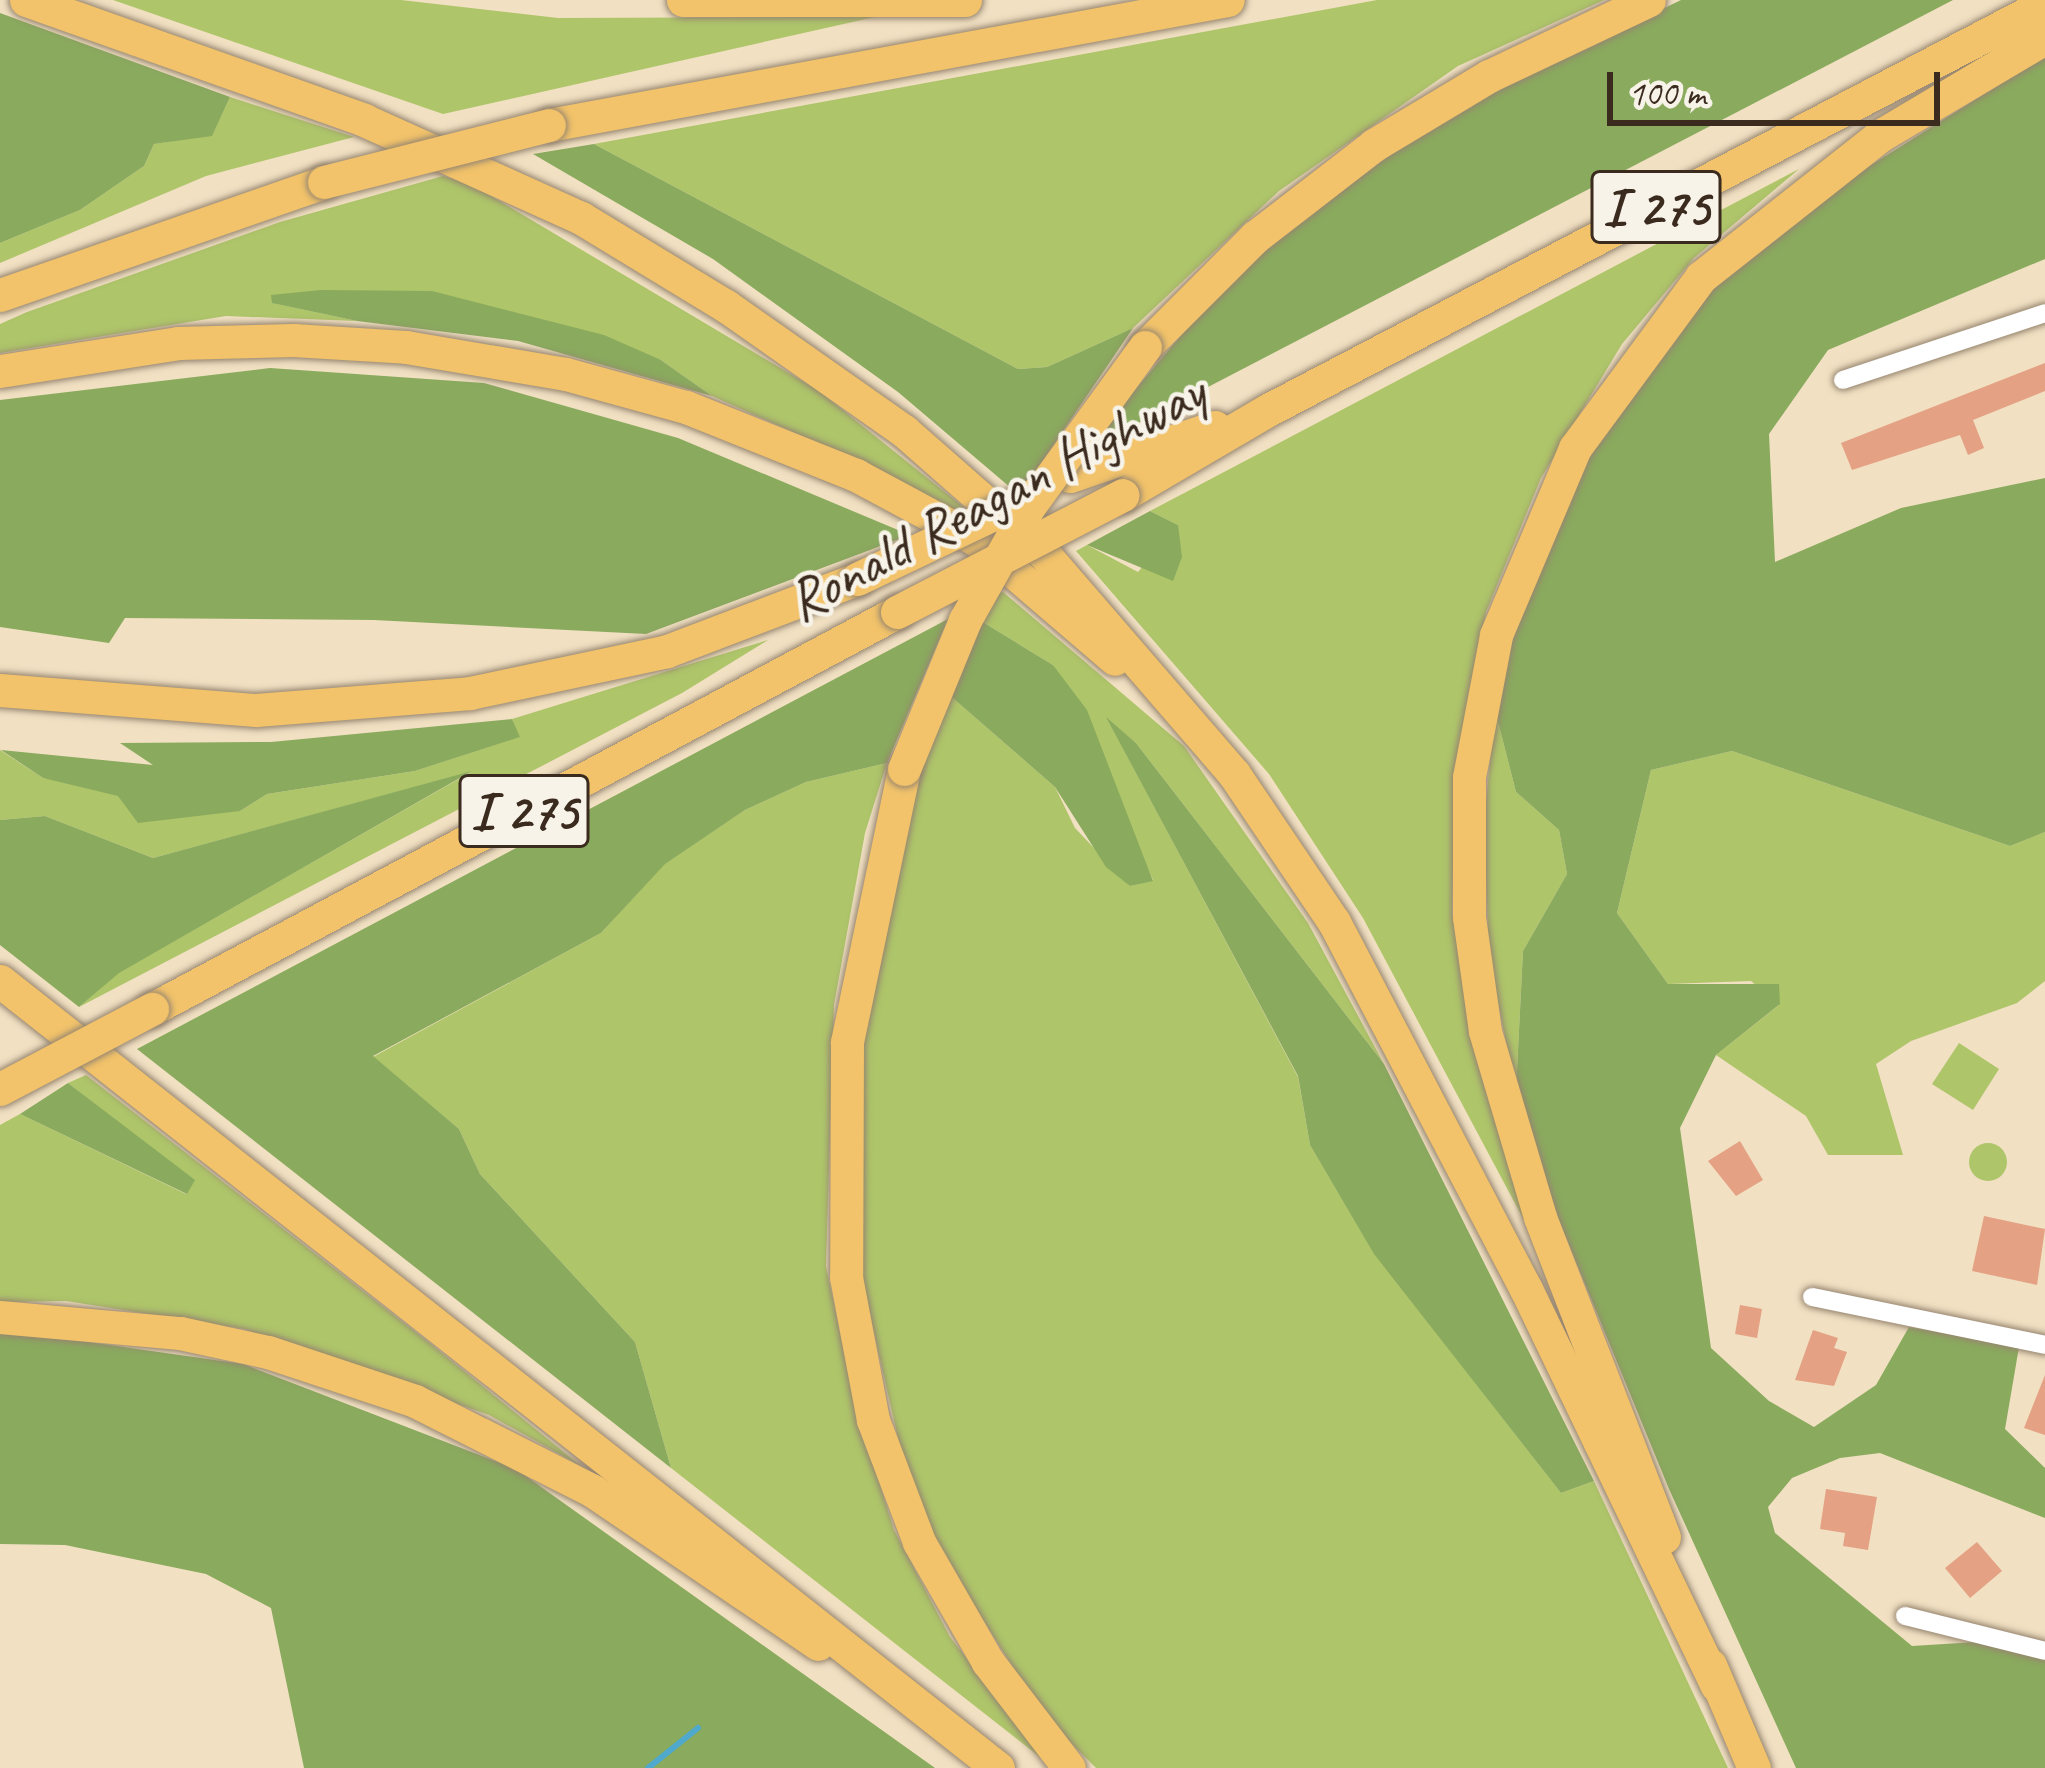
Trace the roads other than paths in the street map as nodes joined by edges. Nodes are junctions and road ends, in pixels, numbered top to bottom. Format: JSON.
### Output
{"nodes":[{"id":1,"x":26,"y":0,"type":"edge"},
{"id":2,"x":683,"y":0,"type":"edge"},
{"id":3,"x":965,"y":0,"type":"edge"},
{"id":4,"x":1228,"y":0,"type":"edge"},
{"id":5,"x":1648,"y":0,"type":"edge"},
{"id":6,"x":2045,"y":4,"type":"edge"},
{"id":7,"x":2045,"y":38,"type":"edge"},
{"id":8,"x":0,"y":295,"type":"edge"},
{"id":9,"x":2045,"y":314,"type":"edge"},
{"id":10,"x":0,"y":371,"type":"edge"},
{"id":11,"x":1843,"y":380,"type":"dead end"},
{"id":12,"x":1268,"y":410,"type":"junction"},
{"id":13,"x":0,"y":690,"type":"edge"},
{"id":14,"x":1195,"y":726,"type":"junction"},
{"id":15,"x":0,"y":981,"type":"edge"},
{"id":16,"x":0,"y":1089,"type":"edge"},
{"id":17,"x":1812,"y":1297,"type":"dead end"},
{"id":18,"x":0,"y":1317,"type":"edge"},
{"id":19,"x":2045,"y":1345,"type":"edge"},
{"id":20,"x":1905,"y":1616,"type":"dead end"},
{"id":21,"x":2045,"y":1651,"type":"edge"},
{"id":22,"x":894,"y":1684,"type":"junction"},
{"id":23,"x":1717,"y":1685,"type":"junction"},
{"id":24,"x":998,"y":1768,"type":"edge"},
{"id":25,"x":1069,"y":1768,"type":"edge"},
{"id":26,"x":1754,"y":1768,"type":"edge"}],
"edges":[{"from":1,"to":14,"type":"highway"},
{"from":2,"to":3,"type":"highway"},
{"from":4,"to":8,"type":"highway","bridge":true},
{"from":5,"to":25,"type":"highway","bridge":true},
{"from":6,"to":12,"type":"highway","name":"Ronald Reagan Highway","number":"I 275"},
{"from":7,"to":23,"type":"highway"},
{"from":9,"to":11,"type":"street"},
{"from":10,"to":14,"type":"highway"},
{"from":12,"to":13,"type":"highway","bridge":true},
{"from":12,"to":16,"type":"highway","name":"Ronald Reagan Highway","number":"I 275","bridge":true},
{"from":14,"to":23,"type":"highway"},
{"from":15,"to":22,"type":"highway"},
{"from":17,"to":19,"type":"street"},
{"from":18,"to":22,"type":"highway"},
{"from":20,"to":21,"type":"street"},
{"from":22,"to":24,"type":"highway"},
{"from":23,"to":26,"type":"highway"}]}
